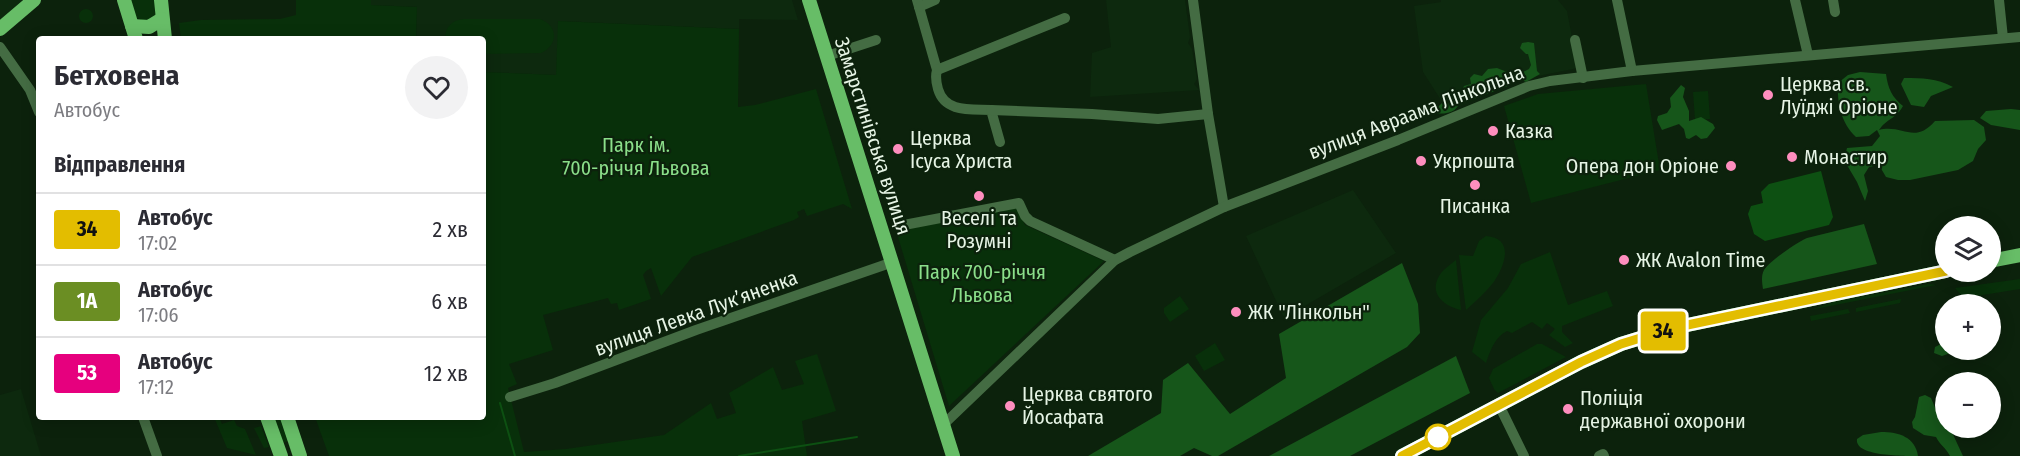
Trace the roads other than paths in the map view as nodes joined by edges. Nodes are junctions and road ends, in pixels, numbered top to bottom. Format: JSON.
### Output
{"nodes":[{"id":1,"x":34,"y":0,"type":"edge"},
{"id":2,"x":124,"y":0,"type":"edge"},
{"id":3,"x":161,"y":0,"type":"edge"},
{"id":4,"x":809,"y":0,"type":"edge"},
{"id":5,"x":935,"y":0,"type":"edge"},
{"id":6,"x":1193,"y":0,"type":"edge"},
{"id":7,"x":1617,"y":0,"type":"edge"},
{"id":8,"x":1795,"y":0,"type":"edge"},
{"id":9,"x":1833,"y":0,"type":"edge"},
{"id":10,"x":1999,"y":0,"type":"edge"},
{"id":11,"x":918,"y":3,"type":"edge"},
{"id":12,"x":1834,"y":12,"type":"dead end"},
{"id":13,"x":1065,"y":18,"type":"dead end"},
{"id":14,"x":162,"y":19,"type":"junction"},
{"id":15,"x":0,"y":29,"type":"edge"},
{"id":16,"x":134,"y":32,"type":"edge"},
{"id":17,"x":165,"y":36,"type":"edge"},
{"id":18,"x":2020,"y":37,"type":"edge"},
{"id":19,"x":2004,"y":38,"type":"junction"},
{"id":20,"x":876,"y":40,"type":"dead end"},
{"id":21,"x":1575,"y":40,"type":"dead end"},
{"id":22,"x":0,"y":47,"type":"edge"},
{"id":23,"x":1808,"y":55,"type":"junction"},
{"id":24,"x":827,"y":56,"type":"junction"},
{"id":25,"x":937,"y":70,"type":"junction"},
{"id":26,"x":1632,"y":71,"type":"junction"},
{"id":27,"x":1582,"y":78,"type":"junction"},
{"id":28,"x":36,"y":105,"type":"edge"},
{"id":29,"x":991,"y":110,"type":"junction"},
{"id":30,"x":1208,"y":114,"type":"junction"},
{"id":31,"x":1000,"y":141,"type":"dead end"},
{"id":32,"x":1224,"y":207,"type":"junction"},
{"id":33,"x":904,"y":225,"type":"dead end"},
{"id":34,"x":2020,"y":255,"type":"edge"},
{"id":35,"x":2001,"y":259,"type":"edge"},
{"id":36,"x":1115,"y":260,"type":"junction"},
{"id":37,"x":893,"y":262,"type":"junction"},
{"id":38,"x":1935,"y":273,"type":"edge"},
{"id":39,"x":510,"y":397,"type":"dead end"},
{"id":40,"x":1499,"y":405,"type":"junction"},
{"id":41,"x":144,"y":420,"type":"edge"},
{"id":42,"x":268,"y":420,"type":"edge"},
{"id":43,"x":288,"y":420,"type":"edge"},
{"id":44,"x":944,"y":424,"type":"junction"},
{"id":45,"x":157,"y":456,"type":"edge"},
{"id":46,"x":281,"y":456,"type":"edge"},
{"id":47,"x":300,"y":456,"type":"edge"},
{"id":48,"x":953,"y":456,"type":"edge"},
{"id":49,"x":1402,"y":456,"type":"edge"},
{"id":50,"x":1524,"y":456,"type":"edge"}],
"edges":[{"from":1,"to":15,"type":"main road"},
{"from":2,"to":16,"type":"main road"},
{"from":3,"to":14,"type":"main road"},
{"from":4,"to":24,"type":"main road","name":"Замарстинівська вулиця"},
{"from":5,"to":11,"type":"street"},
{"from":6,"to":30,"type":"street"},
{"from":7,"to":26,"type":"street"},
{"from":8,"to":23,"type":"street"},
{"from":9,"to":12,"type":"street"},
{"from":10,"to":19,"type":"street"},
{"from":11,"to":25,"type":"street"},
{"from":13,"to":25,"type":"street"},
{"from":14,"to":16,"type":"main road"},
{"from":14,"to":17,"type":"main road"},
{"from":18,"to":19,"type":"street","name":"вулиця Авраама Лінкольна"},
{"from":19,"to":23,"type":"street","name":"вулиця Авраама Лінкольна"},
{"from":20,"to":24,"type":"street"},
{"from":21,"to":27,"type":"street"},
{"from":22,"to":28,"type":"street"},
{"from":23,"to":26,"type":"street","name":"вулиця Авраама Лінкольна"},
{"from":24,"to":37,"type":"main road","name":"Замарстинівська вулиця"},
{"from":25,"to":29,"type":"street"},
{"from":26,"to":27,"type":"street","name":"вулиця Авраама Лінкольна"},
{"from":27,"to":32,"type":"street","name":"вулиця Авраама Лінкольна"},
{"from":29,"to":30,"type":"street"},
{"from":29,"to":31,"type":"street"},
{"from":30,"to":32,"type":"street"},
{"from":32,"to":36,"type":"street","name":"вулиця Авраама Лінкольна"},
{"from":33,"to":36,"type":"street"},
{"from":34,"to":35,"type":"main road"},
{"from":36,"to":44,"type":"street","name":"вулиця Авраама Лінкольна"},
{"from":37,"to":39,"type":"street","name":"вулиця Левка Лукʼяненка"},
{"from":37,"to":44,"type":"main road","name":"Замарстинівська вулиця"},
{"from":38,"to":40,"type":"main road"},
{"from":40,"to":49,"type":"main road"},
{"from":40,"to":50,"type":"street"},
{"from":41,"to":45,"type":"street"},
{"from":42,"to":46,"type":"main road"},
{"from":43,"to":47,"type":"main road"},
{"from":44,"to":48,"type":"main road","name":"Замарстинівська вулиця"}]}
